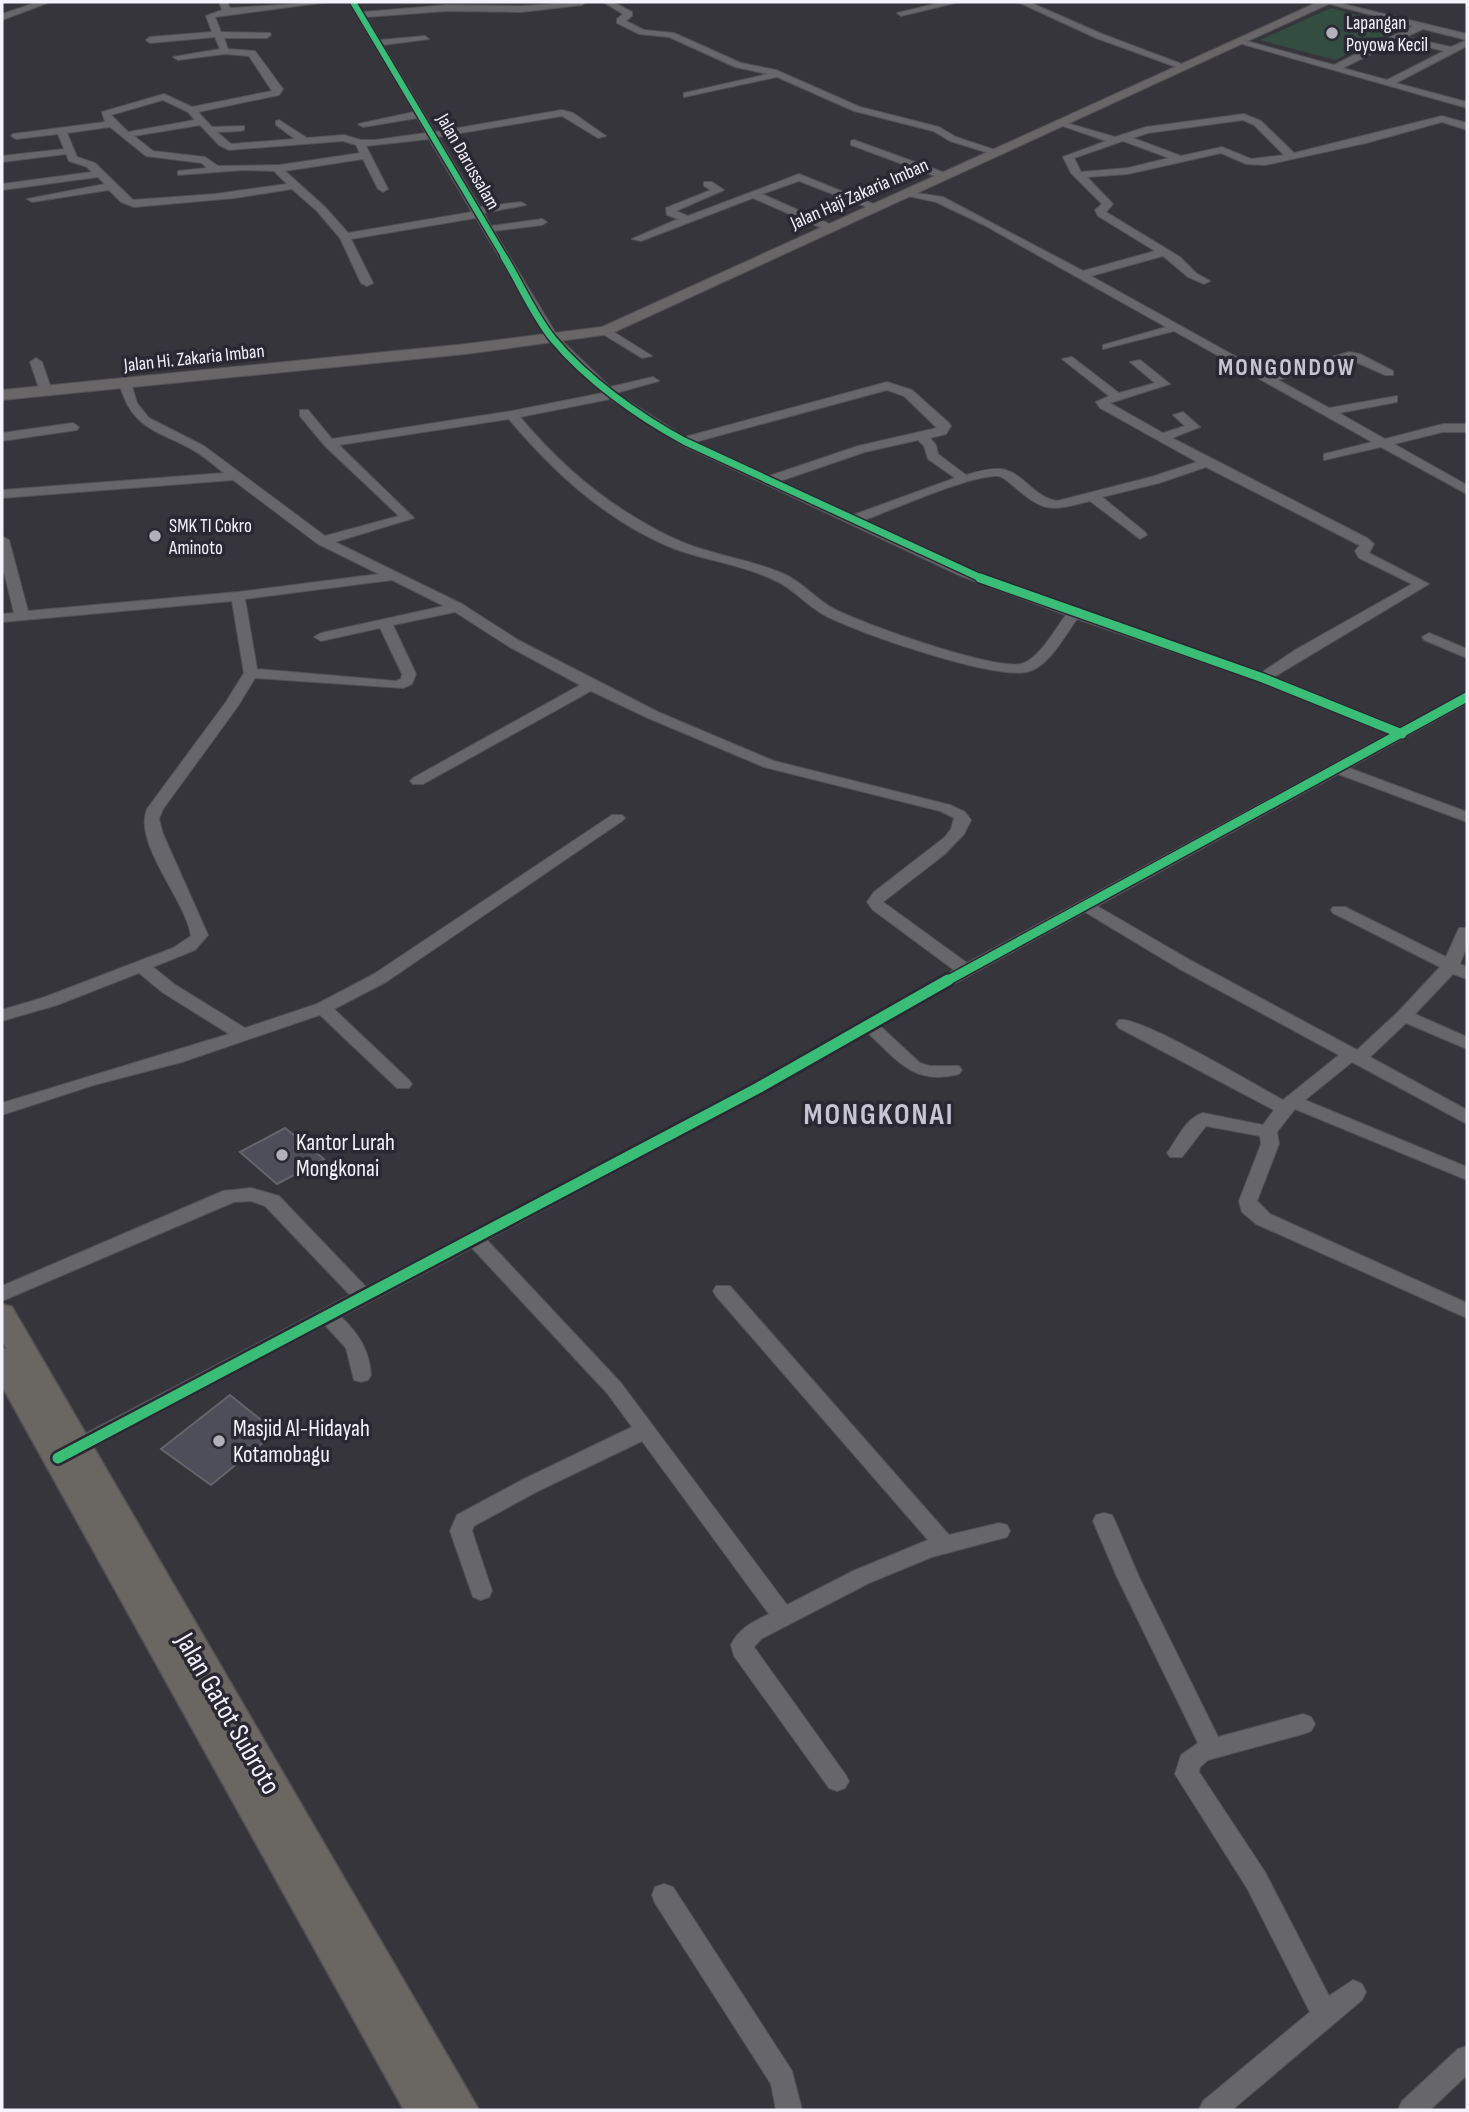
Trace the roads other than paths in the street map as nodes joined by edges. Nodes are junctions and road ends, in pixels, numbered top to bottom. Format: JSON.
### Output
{"nodes":[{"id":1,"x":46,"y":2,"type":"edge"},
{"id":2,"x":324,"y":2,"type":"edge"},
{"id":3,"x":353,"y":2,"type":"edge"},
{"id":4,"x":582,"y":2,"type":"edge"},
{"id":5,"x":607,"y":2,"type":"edge"},
{"id":6,"x":955,"y":2,"type":"edge"},
{"id":7,"x":1021,"y":2,"type":"edge"},
{"id":8,"x":1326,"y":2,"type":"edge"},
{"id":9,"x":225,"y":6,"type":"edge"},
{"id":10,"x":901,"y":13,"type":"dead end"},
{"id":11,"x":362,"y":15,"type":"junction"},
{"id":12,"x":2,"y":17,"type":"edge"},
{"id":13,"x":1421,"y":26,"type":"junction"},
{"id":14,"x":217,"y":34,"type":"junction"},
{"id":15,"x":267,"y":35,"type":"dead end"},
{"id":16,"x":1396,"y":37,"type":"junction"},
{"id":17,"x":1467,"y":37,"type":"edge"},
{"id":18,"x":425,"y":39,"type":"dead end"},
{"id":19,"x":150,"y":40,"type":"dead end"},
{"id":20,"x":1239,"y":42,"type":"junction"},
{"id":21,"x":379,"y":43,"type":"junction"},
{"id":22,"x":1467,"y":43,"type":"edge"},
{"id":23,"x":1382,"y":44,"type":"junction"},
{"id":24,"x":225,"y":51,"type":"junction"},
{"id":25,"x":1455,"y":51,"type":"junction"},
{"id":26,"x":178,"y":57,"type":"dead end"},
{"id":27,"x":1439,"y":59,"type":"junction"},
{"id":28,"x":1182,"y":66,"type":"junction"},
{"id":29,"x":1336,"y":68,"type":"junction"},
{"id":30,"x":777,"y":74,"type":"junction"},
{"id":31,"x":1390,"y":82,"type":"junction"},
{"id":32,"x":687,"y":95,"type":"dead end"},
{"id":33,"x":1467,"y":105,"type":"edge"},
{"id":34,"x":191,"y":110,"type":"junction"},
{"id":35,"x":421,"y":114,"type":"junction"},
{"id":36,"x":111,"y":123,"type":"junction"},
{"id":37,"x":279,"y":123,"type":"dead end"},
{"id":38,"x":1063,"y":123,"type":"junction"},
{"id":39,"x":363,"y":124,"type":"dead end"},
{"id":40,"x":206,"y":126,"type":"junction"},
{"id":41,"x":1467,"y":127,"type":"edge"},
{"id":42,"x":241,"y":128,"type":"dead end"},
{"id":43,"x":62,"y":132,"type":"junction"},
{"id":44,"x":125,"y":135,"type":"junction"},
{"id":45,"x":434,"y":135,"type":"junction"},
{"id":46,"x":16,"y":136,"type":"dead end"},
{"id":47,"x":601,"y":136,"type":"dead end"},
{"id":48,"x":1120,"y":139,"type":"junction"},
{"id":49,"x":305,"y":141,"type":"junction"},
{"id":50,"x":854,"y":142,"type":"dead end"},
{"id":51,"x":360,"y":144,"type":"junction"},
{"id":52,"x":68,"y":151,"type":"junction"},
{"id":53,"x":996,"y":152,"type":"junction"},
{"id":54,"x":367,"y":155,"type":"junction"},
{"id":55,"x":1291,"y":155,"type":"junction"},
{"id":56,"x":2,"y":159,"type":"edge"},
{"id":57,"x":1180,"y":159,"type":"junction"},
{"id":58,"x":279,"y":168,"type":"junction"},
{"id":59,"x":215,"y":169,"type":"junction"},
{"id":60,"x":182,"y":173,"type":"dead end"},
{"id":61,"x":100,"y":174,"type":"junction"},
{"id":62,"x":1079,"y":175,"type":"junction"},
{"id":63,"x":944,"y":176,"type":"junction"},
{"id":64,"x":708,"y":184,"type":"dead end"},
{"id":65,"x":927,"y":184,"type":"junction"},
{"id":66,"x":295,"y":185,"type":"junction"},
{"id":67,"x":114,"y":186,"type":"junction"},
{"id":68,"x":2,"y":187,"type":"edge"},
{"id":69,"x":383,"y":189,"type":"dead end"},
{"id":70,"x":753,"y":194,"type":"junction"},
{"id":71,"x":904,"y":194,"type":"junction"},
{"id":72,"x":32,"y":199,"type":"dead end"},
{"id":73,"x":939,"y":199,"type":"junction"},
{"id":74,"x":521,"y":205,"type":"dead end"},
{"id":75,"x":877,"y":207,"type":"junction"},
{"id":76,"x":478,"y":213,"type":"junction"},
{"id":77,"x":687,"y":219,"type":"junction"},
{"id":78,"x":542,"y":222,"type":"dead end"},
{"id":79,"x":830,"y":228,"type":"junction"},
{"id":80,"x":489,"y":229,"type":"junction"},
{"id":81,"x":345,"y":237,"type":"junction"},
{"id":82,"x":637,"y":239,"type":"dead end"},
{"id":83,"x":1164,"y":252,"type":"junction"},
{"id":84,"x":1082,"y":275,"type":"junction"},
{"id":85,"x":1203,"y":281,"type":"dead end"},
{"id":86,"x":367,"y":283,"type":"dead end"},
{"id":87,"x":1174,"y":328,"type":"junction"},
{"id":88,"x":605,"y":331,"type":"junction"},
{"id":89,"x":553,"y":339,"type":"junction"},
{"id":90,"x":1107,"y":347,"type":"dead end"},
{"id":91,"x":389,"y":356,"type":"joint"},
{"id":92,"x":646,"y":356,"type":"dead end"},
{"id":93,"x":361,"y":359,"type":"joint"},
{"id":94,"x":1068,"y":359,"type":"dead end"},
{"id":95,"x":36,"y":362,"type":"dead end"},
{"id":96,"x":1136,"y":362,"type":"dead end"},
{"id":97,"x":1389,"y":373,"type":"dead end"},
{"id":98,"x":1268,"y":379,"type":"junction"},
{"id":99,"x":653,"y":381,"type":"dead end"},
{"id":100,"x":125,"y":383,"type":"junction"},
{"id":101,"x":46,"y":391,"type":"junction"},
{"id":102,"x":609,"y":393,"type":"junction"},
{"id":103,"x":2,"y":395,"type":"edge"},
{"id":104,"x":1117,"y":397,"type":"junction"},
{"id":105,"x":1392,"y":399,"type":"dead end"},
{"id":106,"x":1328,"y":412,"type":"junction"},
{"id":107,"x":304,"y":413,"type":"dead end"},
{"id":108,"x":512,"y":415,"type":"junction"},
{"id":109,"x":1180,"y":415,"type":"dead end"},
{"id":110,"x":73,"y":427,"type":"dead end"},
{"id":111,"x":1467,"y":428,"type":"edge"},
{"id":112,"x":921,"y":436,"type":"junction"},
{"id":113,"x":2,"y":437,"type":"edge"},
{"id":114,"x":1161,"y":437,"type":"junction"},
{"id":115,"x":684,"y":440,"type":"junction"},
{"id":116,"x":329,"y":443,"type":"junction"},
{"id":117,"x":1383,"y":443,"type":"junction"},
{"id":118,"x":1328,"y":457,"type":"dead end"},
{"id":119,"x":1208,"y":462,"type":"junction"},
{"id":120,"x":235,"y":476,"type":"junction"},
{"id":121,"x":964,"y":479,"type":"junction"},
{"id":122,"x":770,"y":480,"type":"junction"},
{"id":123,"x":1467,"y":490,"type":"edge"},
{"id":124,"x":2,"y":494,"type":"edge"},
{"id":125,"x":1092,"y":496,"type":"junction"},
{"id":126,"x":852,"y":520,"type":"junction"},
{"id":127,"x":1140,"y":535,"type":"dead end"},
{"id":128,"x":323,"y":541,"type":"junction"},
{"id":129,"x":3,"y":547,"type":"edge"},
{"id":130,"x":394,"y":576,"type":"junction"},
{"id":131,"x":238,"y":596,"type":"junction"},
{"id":132,"x":457,"y":607,"type":"junction"},
{"id":133,"x":1074,"y":613,"type":"junction"},
{"id":134,"x":22,"y":616,"type":"junction"},
{"id":135,"x":2,"y":618,"type":"edge"},
{"id":136,"x":385,"y":623,"type":"junction"},
{"id":137,"x":321,"y":637,"type":"dead end"},
{"id":138,"x":1429,"y":637,"type":"dead end"},
{"id":139,"x":1467,"y":654,"type":"edge"},
{"id":140,"x":251,"y":673,"type":"junction"},
{"id":141,"x":1263,"y":678,"type":"junction"},
{"id":142,"x":591,"y":685,"type":"junction"},
{"id":143,"x":1467,"y":697,"type":"edge"},
{"id":144,"x":1397,"y":737,"type":"junction"},
{"id":145,"x":1339,"y":769,"type":"junction"},
{"id":146,"x":418,"y":781,"type":"dead end"},
{"id":147,"x":1467,"y":817,"type":"edge"},
{"id":148,"x":617,"y":818,"type":"dead end"},
{"id":149,"x":1086,"y":906,"type":"junction"},
{"id":150,"x":1339,"y":910,"type":"dead end"},
{"id":151,"x":1465,"y":932,"type":"dead end"},
{"id":152,"x":141,"y":966,"type":"junction"},
{"id":153,"x":1450,"y":967,"type":"junction"},
{"id":154,"x":967,"y":971,"type":"junction"},
{"id":155,"x":1467,"y":974,"type":"edge"},
{"id":156,"x":323,"y":1008,"type":"junction"},
{"id":157,"x":2,"y":1016,"type":"edge"},
{"id":158,"x":1404,"y":1016,"type":"junction"},
{"id":159,"x":868,"y":1024,"type":"junction"},
{"id":160,"x":1125,"y":1024,"type":"dead end"},
{"id":161,"x":245,"y":1036,"type":"junction"},
{"id":162,"x":1467,"y":1044,"type":"edge"},
{"id":163,"x":1354,"y":1056,"type":"junction"},
{"id":164,"x":953,"y":1070,"type":"dead end"},
{"id":165,"x":403,"y":1084,"type":"dead end"},
{"id":166,"x":1288,"y":1104,"type":"junction"},
{"id":167,"x":2,"y":1109,"type":"edge"},
{"id":168,"x":1467,"y":1118,"type":"edge"},
{"id":169,"x":1268,"y":1132,"type":"junction"},
{"id":170,"x":1176,"y":1153,"type":"dead end"},
{"id":171,"x":1467,"y":1174,"type":"edge"},
{"id":172,"x":474,"y":1238,"type":"junction"},
{"id":173,"x":723,"y":1291,"type":"dead end"},
{"id":174,"x":2,"y":1294,"type":"edge"},
{"id":175,"x":364,"y":1297,"type":"junction"},
{"id":176,"x":1467,"y":1311,"type":"edge"},
{"id":177,"x":2,"y":1315,"type":"edge"},
{"id":178,"x":328,"y":1316,"type":"junction"},
{"id":179,"x":2,"y":1359,"type":"edge"},
{"id":180,"x":361,"y":1375,"type":"dead end"},
{"id":181,"x":645,"y":1430,"type":"junction"},
{"id":182,"x":68,"y":1453,"type":"junction"},
{"id":183,"x":1104,"y":1521,"type":"dead end"},
{"id":184,"x":999,"y":1531,"type":"dead end"},
{"id":185,"x":944,"y":1544,"type":"junction"},
{"id":186,"x":481,"y":1591,"type":"dead end"},
{"id":187,"x":783,"y":1616,"type":"junction"},
{"id":188,"x":1303,"y":1724,"type":"dead end"},
{"id":189,"x":1212,"y":1749,"type":"junction"},
{"id":190,"x":836,"y":1781,"type":"dead end"},
{"id":191,"x":664,"y":1895,"type":"dead end"},
{"id":192,"x":1353,"y":1992,"type":"dead end"},
{"id":193,"x":1325,"y":2014,"type":"junction"},
{"id":194,"x":1467,"y":2057,"type":"edge"},
{"id":195,"x":425,"y":2110,"type":"edge"},
{"id":196,"x":458,"y":2110,"type":"edge"},
{"id":197,"x":789,"y":2110,"type":"edge"},
{"id":198,"x":1212,"y":2110,"type":"edge"},
{"id":199,"x":1411,"y":2110,"type":"edge"}],
"edges":[{"from":1,"to":12,"type":"street"},
{"from":2,"to":9,"type":"street"},
{"from":3,"to":11,"type":"street","name":"Jalan Darussalam"},
{"from":4,"to":11,"type":"street"},
{"from":5,"to":30,"type":"street"},
{"from":6,"to":10,"type":"street"},
{"from":7,"to":28,"type":"street"},
{"from":8,"to":13,"type":"street"},
{"from":8,"to":20,"type":"main road","name":"Jalan Haji Zakaria Imban"},
{"from":9,"to":14,"type":"street"},
{"from":11,"to":21,"type":"street","name":"Jalan Darussalam"},
{"from":13,"to":16,"type":"street"},
{"from":13,"to":17,"type":"street"},
{"from":14,"to":15,"type":"street"},
{"from":14,"to":19,"type":"street"},
{"from":14,"to":24,"type":"street"},
{"from":16,"to":23,"type":"street"},
{"from":16,"to":25,"type":"street"},
{"from":18,"to":21,"type":"street"},
{"from":20,"to":28,"type":"main road","name":"Jalan Haji Zakaria Imban"},
{"from":20,"to":29,"type":"street"},
{"from":21,"to":35,"type":"street","name":"Jalan Darussalam"},
{"from":22,"to":25,"type":"street"},
{"from":23,"to":27,"type":"street"},
{"from":23,"to":29,"type":"street"},
{"from":24,"to":26,"type":"street"},
{"from":24,"to":34,"type":"street"},
{"from":25,"to":27,"type":"street"},
{"from":27,"to":31,"type":"street"},
{"from":28,"to":38,"type":"main road","name":"Jalan Haji Zakaria Imban"},
{"from":29,"to":31,"type":"street"},
{"from":30,"to":32,"type":"street"},
{"from":30,"to":53,"type":"street"},
{"from":31,"to":33,"type":"street"},
{"from":34,"to":36,"type":"street"},
{"from":34,"to":40,"type":"street"},
{"from":35,"to":39,"type":"street"},
{"from":35,"to":45,"type":"street","name":"Jalan Darussalam"},
{"from":36,"to":43,"type":"street"},
{"from":36,"to":44,"type":"street"},
{"from":37,"to":49,"type":"street"},
{"from":38,"to":48,"type":"street"},
{"from":38,"to":53,"type":"main road","name":"Jalan Haji Zakaria Imban"},
{"from":40,"to":42,"type":"street"},
{"from":40,"to":44,"type":"street"},
{"from":40,"to":49,"type":"street"},
{"from":41,"to":55,"type":"street"},
{"from":43,"to":46,"type":"street"},
{"from":43,"to":52,"type":"street"},
{"from":44,"to":59,"type":"street"},
{"from":45,"to":47,"type":"street"},
{"from":45,"to":51,"type":"street"},
{"from":45,"to":76,"type":"street","name":"Jalan Darussalam"},
{"from":48,"to":55,"type":"street"},
{"from":48,"to":57,"type":"street"},
{"from":48,"to":62,"type":"street"},
{"from":49,"to":51,"type":"street"},
{"from":50,"to":63,"type":"street"},
{"from":51,"to":54,"type":"street"},
{"from":52,"to":56,"type":"street"},
{"from":52,"to":61,"type":"street"},
{"from":53,"to":63,"type":"main road","name":"Jalan Haji Zakaria Imban"},
{"from":54,"to":58,"type":"street"},
{"from":54,"to":69,"type":"street"},
{"from":55,"to":57,"type":"street"},
{"from":57,"to":62,"type":"street"},
{"from":58,"to":59,"type":"street"},
{"from":58,"to":66,"type":"street"},
{"from":59,"to":60,"type":"street"},
{"from":61,"to":67,"type":"street"},
{"from":61,"to":68,"type":"street"},
{"from":62,"to":83,"type":"street"},
{"from":63,"to":65,"type":"main road","name":"Jalan Haji Zakaria Imban"},
{"from":64,"to":77,"type":"street"},
{"from":65,"to":71,"type":"main road","name":"Jalan Haji Zakaria Imban"},
{"from":65,"to":73,"type":"street"},
{"from":66,"to":67,"type":"street"},
{"from":66,"to":81,"type":"street"},
{"from":67,"to":72,"type":"street"},
{"from":70,"to":75,"type":"street"},
{"from":70,"to":77,"type":"street"},
{"from":70,"to":79,"type":"street"},
{"from":71,"to":73,"type":"street"},
{"from":71,"to":75,"type":"main road","name":"Jalan Haji Zakaria Imban"},
{"from":73,"to":84,"type":"street"},
{"from":74,"to":76,"type":"street"},
{"from":75,"to":79,"type":"main road","name":"Jalan Haji Zakaria Imban"},
{"from":76,"to":80,"type":"street","name":"Jalan Darussalam"},
{"from":76,"to":81,"type":"street"},
{"from":77,"to":82,"type":"street"},
{"from":78,"to":80,"type":"street"},
{"from":79,"to":88,"type":"main road","name":"Jalan Haji Zakaria Imban"},
{"from":80,"to":89,"type":"street","name":"Jalan Darussalam"},
{"from":81,"to":86,"type":"street"},
{"from":83,"to":84,"type":"street"},
{"from":83,"to":85,"type":"street"},
{"from":84,"to":87,"type":"street"},
{"from":87,"to":90,"type":"street"},
{"from":87,"to":98,"type":"street"},
{"from":88,"to":89,"type":"main road","name":"Jalan Haji Zakaria Imban"},
{"from":88,"to":92,"type":"street"},
{"from":89,"to":91,"type":"main road","name":"Jalan Haji Zakaria Imban"},
{"from":89,"to":102,"type":"street","name":"Jalan Darussalam"},
{"from":91,"to":93,"type":"main road","name":"Jalan Hi. Zakaria Imban"},
{"from":93,"to":100,"type":"main road","name":"Jalan Hi. Zakaria Imban"},
{"from":94,"to":104,"type":"street"},
{"from":95,"to":101,"type":"street"},
{"from":96,"to":104,"type":"street"},
{"from":97,"to":98,"type":"street"},
{"from":98,"to":106,"type":"street"},
{"from":99,"to":102,"type":"street"},
{"from":100,"to":101,"type":"main road","name":"Jalan Hi. Zakaria Imban"},
{"from":100,"to":120,"type":"street"},
{"from":101,"to":103,"type":"main road","name":"Jalan Hi. Zakaria Imban"},
{"from":102,"to":108,"type":"street"},
{"from":102,"to":115,"type":"street","name":"Jalan Darussalam"},
{"from":104,"to":114,"type":"street"},
{"from":105,"to":106,"type":"street"},
{"from":106,"to":117,"type":"street"},
{"from":107,"to":116,"type":"street"},
{"from":108,"to":116,"type":"street"},
{"from":108,"to":133,"type":"street"},
{"from":109,"to":114,"type":"street"},
{"from":110,"to":113,"type":"street"},
{"from":111,"to":117,"type":"street"},
{"from":112,"to":115,"type":"street"},
{"from":112,"to":121,"type":"street"},
{"from":112,"to":122,"type":"street"},
{"from":114,"to":119,"type":"street"},
{"from":115,"to":122,"type":"street","name":"Jalan Darussalam"},
{"from":116,"to":128,"type":"street"},
{"from":117,"to":118,"type":"street"},
{"from":117,"to":123,"type":"street"},
{"from":119,"to":125,"type":"street"},
{"from":119,"to":141,"type":"street"},
{"from":120,"to":124,"type":"street"},
{"from":120,"to":128,"type":"street"},
{"from":121,"to":125,"type":"street"},
{"from":121,"to":126,"type":"street"},
{"from":122,"to":126,"type":"street","name":"Jalan Darussalam"},
{"from":125,"to":127,"type":"street"},
{"from":126,"to":133,"type":"street","name":"Jalan Darussalam"},
{"from":128,"to":130,"type":"street"},
{"from":129,"to":134,"type":"street"},
{"from":130,"to":131,"type":"street"},
{"from":130,"to":132,"type":"street"},
{"from":131,"to":134,"type":"street"},
{"from":131,"to":140,"type":"street"},
{"from":132,"to":136,"type":"street"},
{"from":132,"to":142,"type":"street"},
{"from":133,"to":141,"type":"street","name":"Jalan Darussalam"},
{"from":134,"to":135,"type":"street"},
{"from":136,"to":137,"type":"street"},
{"from":136,"to":140,"type":"street"},
{"from":138,"to":139,"type":"street"},
{"from":140,"to":152,"type":"street"},
{"from":141,"to":144,"type":"street","name":"Jalan Darussalam"},
{"from":142,"to":146,"type":"street"},
{"from":142,"to":154,"type":"street"},
{"from":143,"to":144,"type":"street"},
{"from":144,"to":145,"type":"street"},
{"from":145,"to":147,"type":"street"},
{"from":145,"to":149,"type":"street"},
{"from":148,"to":156,"type":"street"},
{"from":149,"to":154,"type":"street"},
{"from":149,"to":163,"type":"street"},
{"from":150,"to":153,"type":"street"},
{"from":151,"to":153,"type":"street"},
{"from":152,"to":157,"type":"street"},
{"from":152,"to":161,"type":"street"},
{"from":153,"to":155,"type":"street"},
{"from":153,"to":158,"type":"street"},
{"from":154,"to":159,"type":"street"},
{"from":156,"to":161,"type":"street"},
{"from":156,"to":165,"type":"street"},
{"from":158,"to":162,"type":"street"},
{"from":158,"to":163,"type":"street"},
{"from":159,"to":164,"type":"street"},
{"from":159,"to":172,"type":"street"},
{"from":160,"to":166,"type":"street"},
{"from":161,"to":167,"type":"street"},
{"from":163,"to":166,"type":"street"},
{"from":163,"to":168,"type":"street"},
{"from":166,"to":169,"type":"street"},
{"from":166,"to":171,"type":"street"},
{"from":169,"to":170,"type":"street"},
{"from":169,"to":176,"type":"street"},
{"from":172,"to":175,"type":"street"},
{"from":172,"to":181,"type":"street"},
{"from":173,"to":185,"type":"street"},
{"from":174,"to":175,"type":"street"},
{"from":175,"to":178,"type":"street"},
{"from":177,"to":182,"type":"highway","name":"Jalan Gatot Subroto"},
{"from":178,"to":180,"type":"street"},
{"from":178,"to":182,"type":"street"},
{"from":179,"to":182,"type":"highway","name":"Jalan Gatot Subroto"},
{"from":181,"to":186,"type":"street"},
{"from":181,"to":187,"type":"street"},
{"from":182,"to":195,"type":"highway","name":"Jalan Gatot Subroto"},
{"from":182,"to":196,"type":"highway","name":"Jalan Gatot Subroto"},
{"from":183,"to":189,"type":"street"},
{"from":184,"to":185,"type":"street"},
{"from":185,"to":187,"type":"street"},
{"from":187,"to":190,"type":"street"},
{"from":188,"to":189,"type":"street"},
{"from":189,"to":193,"type":"street"},
{"from":191,"to":197,"type":"street"},
{"from":192,"to":193,"type":"street"},
{"from":193,"to":198,"type":"street"},
{"from":194,"to":199,"type":"street"}]}
